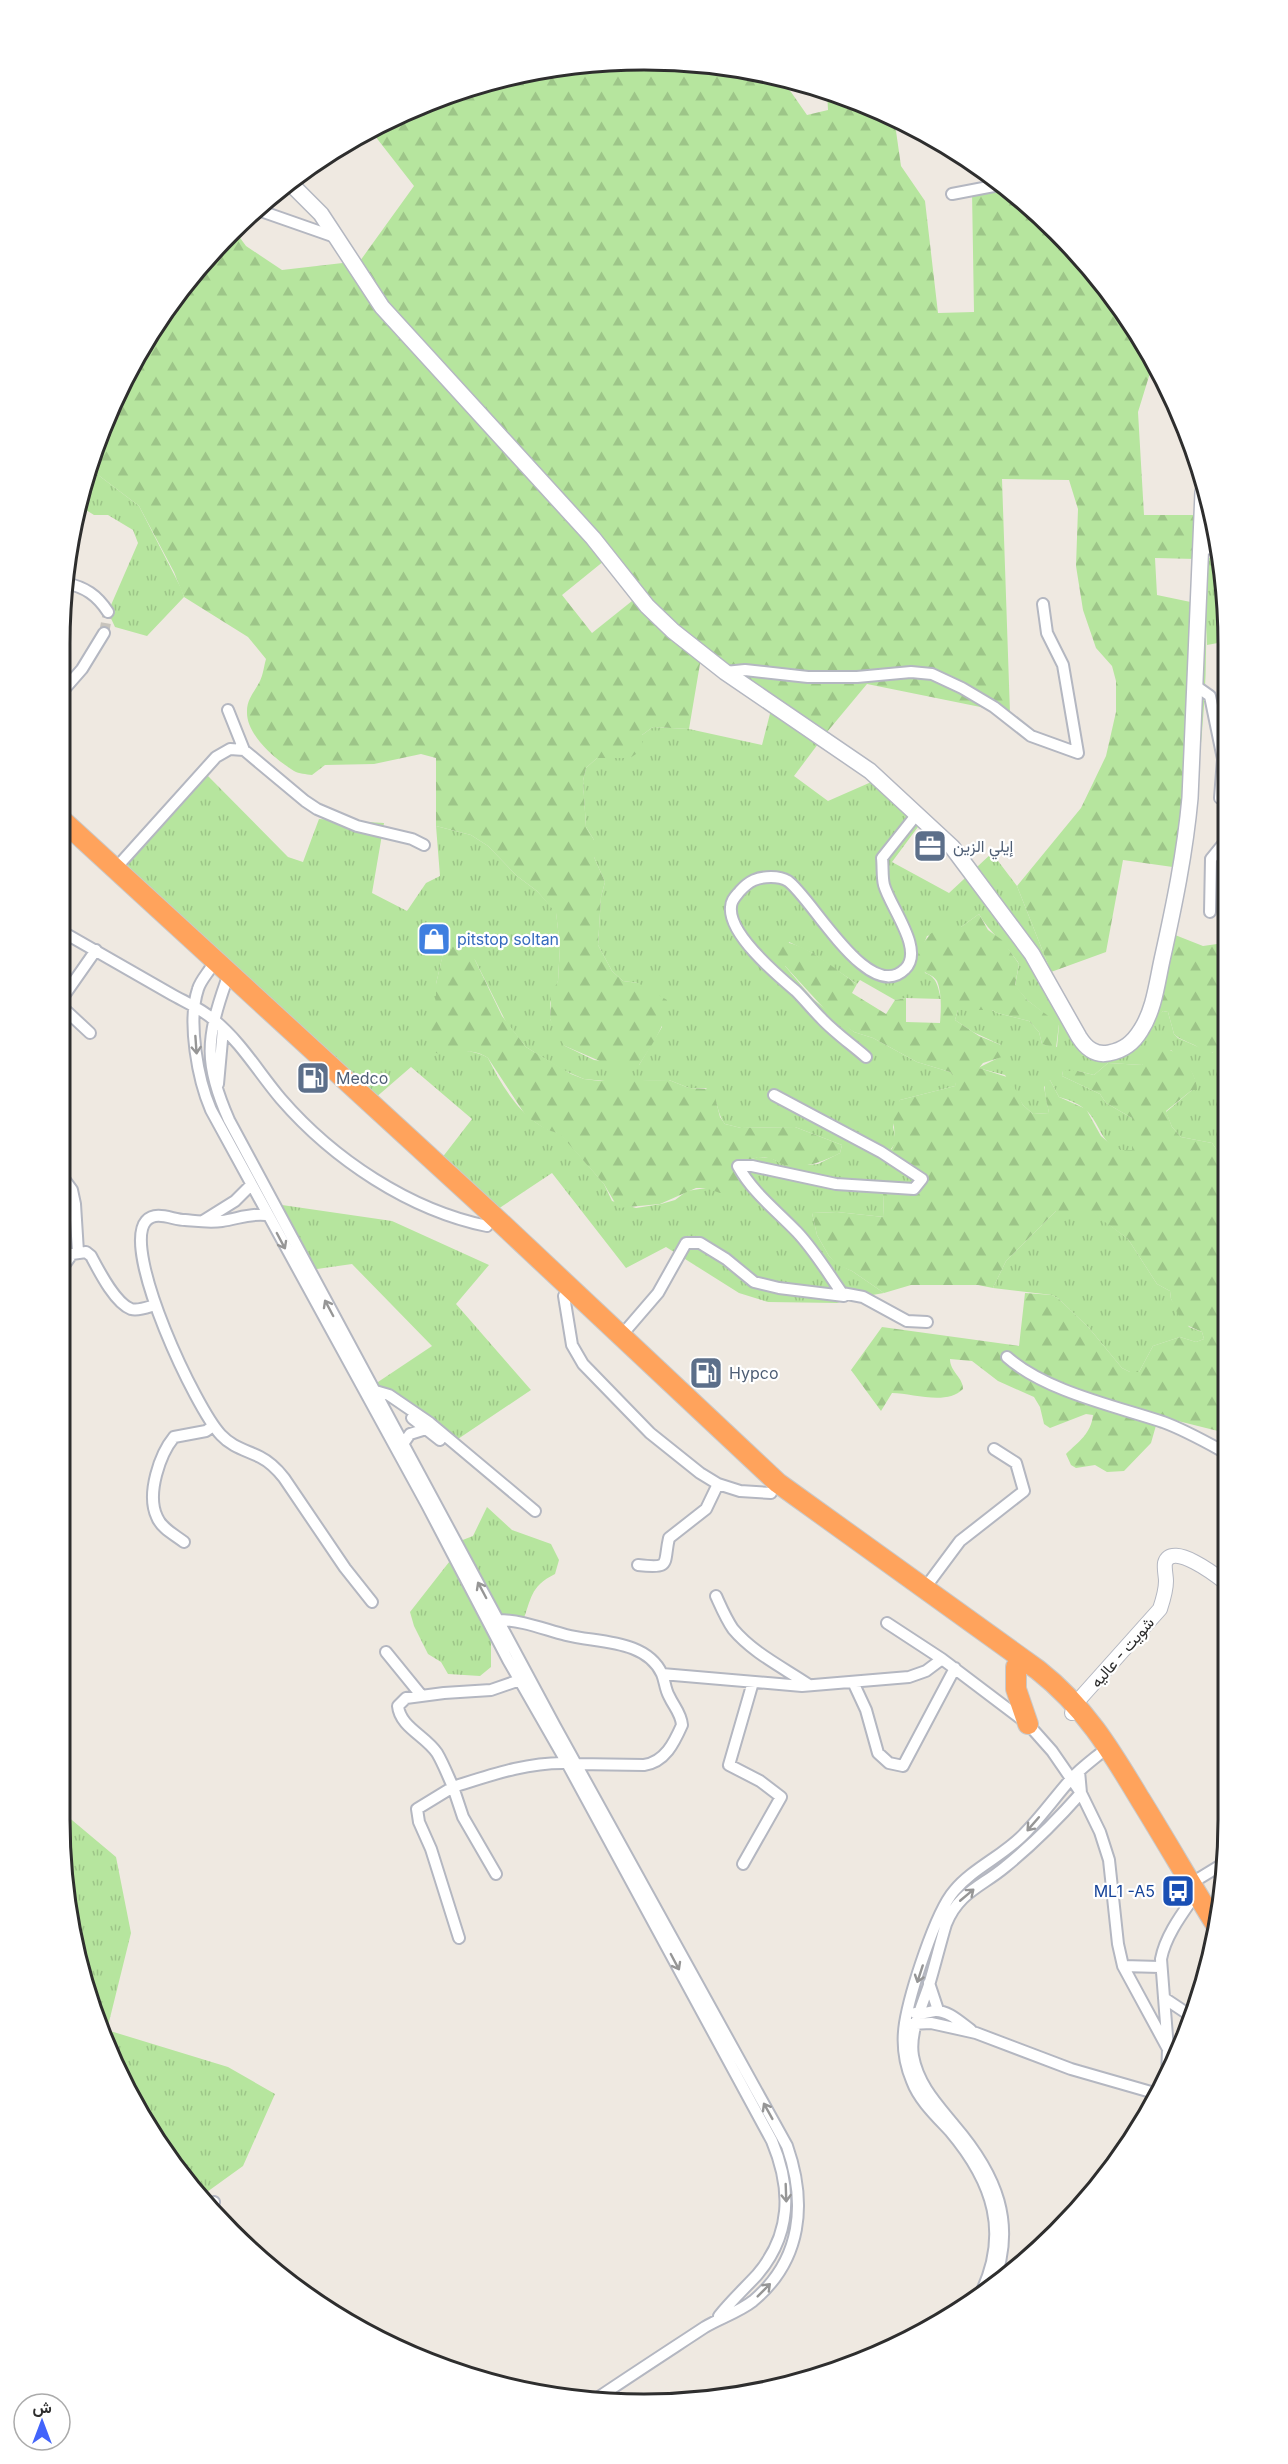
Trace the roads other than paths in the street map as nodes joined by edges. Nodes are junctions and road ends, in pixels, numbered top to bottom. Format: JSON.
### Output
{"nodes":[{"id":1,"x":990,"y":187,"type":"edge"},
{"id":2,"x":296,"y":189,"type":"edge"},
{"id":3,"x":952,"y":194,"type":"dead end"},
{"id":4,"x":266,"y":213,"type":"edge"},
{"id":5,"x":335,"y":237,"type":"junction"},
{"id":6,"x":1202,"y":512,"type":"edge"},
{"id":7,"x":1199,"y":548,"type":"junction"},
{"id":8,"x":1209,"y":549,"type":"edge"},
{"id":9,"x":74,"y":585,"type":"edge"},
{"id":10,"x":1043,"y":604,"type":"dead end"},
{"id":11,"x":108,"y":612,"type":"dead end"},
{"id":12,"x":104,"y":633,"type":"tunnel mouth"},
{"id":13,"x":725,"y":672,"type":"junction"},
{"id":14,"x":70,"y":683,"type":"edge"},
{"id":15,"x":1193,"y":684,"type":"junction"},
{"id":16,"x":228,"y":710,"type":"dead end"},
{"id":17,"x":1218,"y":735,"type":"edge"},
{"id":18,"x":244,"y":750,"type":"junction"},
{"id":19,"x":917,"y":814,"type":"junction"},
{"id":20,"x":70,"y":827,"type":"edge"},
{"id":21,"x":70,"y":842,"type":"edge"},
{"id":22,"x":424,"y":845,"type":"dead end"},
{"id":23,"x":1218,"y":852,"type":"edge"},
{"id":24,"x":116,"y":868,"type":"junction"},
{"id":25,"x":1210,"y":912,"type":"dead end"},
{"id":26,"x":70,"y":936,"type":"edge"},
{"id":27,"x":96,"y":950,"type":"junction"},
{"id":28,"x":210,"y":969,"type":"junction"},
{"id":29,"x":226,"y":982,"type":"junction"},
{"id":30,"x":70,"y":987,"type":"edge"},
{"id":31,"x":195,"y":1008,"type":"junction"},
{"id":32,"x":70,"y":1014,"type":"edge"},
{"id":33,"x":213,"y":1018,"type":"junction"},
{"id":34,"x":223,"y":1029,"type":"junction"},
{"id":35,"x":90,"y":1033,"type":"dead end"},
{"id":36,"x":866,"y":1057,"type":"dead end"},
{"id":37,"x":217,"y":1094,"type":"junction"},
{"id":38,"x":774,"y":1095,"type":"dead end"},
{"id":39,"x":251,"y":1185,"type":"junction"},
{"id":40,"x":70,"y":1187,"type":"edge"},
{"id":41,"x":266,"y":1215,"type":"junction"},
{"id":42,"x":203,"y":1221,"type":"junction"},
{"id":43,"x":487,"y":1226,"type":"junction"},
{"id":44,"x":78,"y":1252,"type":"junction"},
{"id":45,"x":70,"y":1257,"type":"edge"},
{"id":46,"x":842,"y":1293,"type":"junction"},
{"id":47,"x":564,"y":1296,"type":"junction"},
{"id":48,"x":155,"y":1305,"type":"junction"},
{"id":49,"x":927,"y":1322,"type":"dead end"},
{"id":50,"x":621,"y":1336,"type":"junction"},
{"id":51,"x":1007,"y":1357,"type":"dead end"},
{"id":52,"x":663,"y":1382,"type":"junction"},
{"id":53,"x":370,"y":1393,"type":"junction"},
{"id":54,"x":213,"y":1426,"type":"junction"},
{"id":55,"x":426,"y":1429,"type":"junction"},
{"id":56,"x":403,"y":1444,"type":"junction"},
{"id":57,"x":994,"y":1449,"type":"dead end"},
{"id":58,"x":1218,"y":1449,"type":"edge"},
{"id":59,"x":460,"y":1450,"type":"junction"},
{"id":60,"x":718,"y":1484,"type":"junction"},
{"id":61,"x":771,"y":1493,"type":"junction"},
{"id":62,"x":535,"y":1511,"type":"dead end"},
{"id":63,"x":184,"y":1542,"type":"dead end"},
{"id":64,"x":638,"y":1565,"type":"dead end"},
{"id":65,"x":899,"y":1576,"type":"junction"},
{"id":66,"x":1218,"y":1578,"type":"edge"},
{"id":67,"x":925,"y":1588,"type":"junction"},
{"id":68,"x":716,"y":1596,"type":"dead end"},
{"id":69,"x":372,"y":1602,"type":"dead end"},
{"id":70,"x":498,"y":1620,"type":"junction"},
{"id":71,"x":887,"y":1623,"type":"dead end"},
{"id":72,"x":386,"y":1652,"type":"dead end"},
{"id":73,"x":512,"y":1657,"type":"junction"},
{"id":74,"x":942,"y":1659,"type":"junction"},
{"id":75,"x":1016,"y":1667,"type":"junction"},
{"id":76,"x":955,"y":1668,"type":"junction"},
{"id":77,"x":662,"y":1674,"type":"junction"},
{"id":78,"x":520,"y":1680,"type":"junction"},
{"id":79,"x":753,"y":1682,"type":"junction"},
{"id":80,"x":853,"y":1682,"type":"junction"},
{"id":81,"x":810,"y":1685,"type":"junction"},
{"id":82,"x":421,"y":1695,"type":"junction"},
{"id":83,"x":1074,"y":1708,"type":"junction"},
{"id":84,"x":1028,"y":1724,"type":"junction"},
{"id":85,"x":1102,"y":1752,"type":"junction"},
{"id":86,"x":572,"y":1763,"type":"junction"},
{"id":87,"x":1075,"y":1775,"type":"junction"},
{"id":88,"x":453,"y":1787,"type":"junction"},
{"id":89,"x":1081,"y":1792,"type":"junction"},
{"id":90,"x":743,"y":1863,"type":"dead end"},
{"id":91,"x":496,"y":1874,"type":"dead end"},
{"id":92,"x":1214,"y":1878,"type":"edge"},
{"id":93,"x":1200,"y":1898,"type":"edge"},
{"id":94,"x":1209,"y":1914,"type":"edge"},
{"id":95,"x":1208,"y":1921,"type":"edge"},
{"id":96,"x":459,"y":1938,"type":"dead end"},
{"id":97,"x":1123,"y":1966,"type":"junction"},
{"id":98,"x":1160,"y":1967,"type":"junction"},
{"id":99,"x":930,"y":1983,"type":"junction"},
{"id":100,"x":1164,"y":1998,"type":"junction"},
{"id":101,"x":938,"y":2010,"type":"junction"},
{"id":102,"x":1184,"y":2011,"type":"edge"},
{"id":103,"x":912,"y":2019,"type":"junction"},
{"id":104,"x":976,"y":2033,"type":"junction"},
{"id":105,"x":724,"y":2043,"type":"junction"},
{"id":106,"x":1171,"y":2046,"type":"edge"},
{"id":107,"x":1169,"y":2049,"type":"edge"},
{"id":108,"x":1149,"y":2091,"type":"edge"},
{"id":109,"x":996,"y":2272,"type":"edge"},
{"id":110,"x":986,"y":2280,"type":"edge"},
{"id":111,"x":715,"y":2321,"type":"junction"},
{"id":112,"x":606,"y":2392,"type":"edge"}],
"edges":[{"from":1,"to":3,"type":"street"},
{"from":2,"to":5,"type":"main road"},
{"from":4,"to":5,"type":"street"},
{"from":5,"to":13,"type":"main road"},
{"from":6,"to":7,"type":"main road"},
{"from":7,"to":8,"type":"street"},
{"from":7,"to":15,"type":"main road"},
{"from":9,"to":11,"type":"street"},
{"from":10,"to":13,"type":"street"},
{"from":12,"to":14,"type":"street"},
{"from":13,"to":19,"type":"main road"},
{"from":15,"to":17,"type":"street"},
{"from":15,"to":19,"type":"main road"},
{"from":16,"to":18,"type":"street"},
{"from":18,"to":22,"type":"street"},
{"from":18,"to":24,"type":"street"},
{"from":19,"to":36,"type":"street"},
{"from":20,"to":24,"type":"highway"},
{"from":21,"to":28,"type":"highway"},
{"from":23,"to":25,"type":"street"},
{"from":24,"to":50,"type":"highway"},
{"from":26,"to":27,"type":"street"},
{"from":27,"to":30,"type":"street"},
{"from":27,"to":31,"type":"street"},
{"from":28,"to":29,"type":"highway"},
{"from":28,"to":31,"type":"street"},
{"from":29,"to":33,"type":"street"},
{"from":29,"to":43,"type":"highway"},
{"from":31,"to":33,"type":"street"},
{"from":31,"to":39,"type":"street","one_way":true},
{"from":32,"to":35,"type":"street"},
{"from":33,"to":34,"type":"street"},
{"from":33,"to":37,"type":"street"},
{"from":34,"to":37,"type":"street"},
{"from":34,"to":43,"type":"street"},
{"from":53,"to":37,"type":"street","one_way":true},
{"from":38,"to":46,"type":"street"},
{"from":39,"to":41,"type":"street"},
{"from":39,"to":42,"type":"street"},
{"from":40,"to":44,"type":"street"},
{"from":41,"to":42,"type":"street"},
{"from":41,"to":53,"type":"street","one_way":true},
{"from":42,"to":48,"type":"street"},
{"from":43,"to":47,"type":"highway"},
{"from":44,"to":45,"type":"street"},
{"from":44,"to":48,"type":"street"},
{"from":46,"to":49,"type":"street"},
{"from":46,"to":50,"type":"street"},
{"from":47,"to":52,"type":"highway"},
{"from":47,"to":60,"type":"street"},
{"from":48,"to":54,"type":"street"},
{"from":50,"to":52,"type":"highway"},
{"from":51,"to":58,"type":"street"},
{"from":52,"to":61,"type":"highway"},
{"from":52,"to":65,"type":"highway"},
{"from":53,"to":55,"type":"street"},
{"from":53,"to":56,"type":"street"},
{"from":53,"to":59,"type":"street"},
{"from":53,"to":73,"type":"street"},
{"from":54,"to":63,"type":"street"},
{"from":54,"to":69,"type":"street"},
{"from":55,"to":56,"type":"street"},
{"from":55,"to":59,"type":"street"},
{"from":70,"to":56,"type":"street","one_way":true},
{"from":57,"to":67,"type":"street"},
{"from":59,"to":62,"type":"street"},
{"from":60,"to":61,"type":"street"},
{"from":60,"to":64,"type":"street"},
{"from":61,"to":65,"type":"highway"},
{"from":65,"to":67,"type":"highway"},
{"from":65,"to":75,"type":"highway"},
{"from":66,"to":83,"type":"street","name":"شويت - عاليه"},
{"from":67,"to":83,"type":"highway"},
{"from":68,"to":81,"type":"street"},
{"from":70,"to":73,"type":"street"},
{"from":70,"to":77,"type":"street"},
{"from":71,"to":74,"type":"street"},
{"from":72,"to":82,"type":"street"},
{"from":73,"to":78,"type":"street"},
{"from":73,"to":86,"type":"street"},
{"from":74,"to":76,"type":"street"},
{"from":74,"to":80,"type":"street"},
{"from":75,"to":83,"type":"highway"},
{"from":75,"to":84,"type":"highway"},
{"from":76,"to":80,"type":"street"},
{"from":76,"to":84,"type":"street"},
{"from":77,"to":79,"type":"street"},
{"from":77,"to":86,"type":"street"},
{"from":78,"to":82,"type":"street"},
{"from":78,"to":86,"type":"street"},
{"from":79,"to":81,"type":"street"},
{"from":79,"to":90,"type":"street"},
{"from":80,"to":81,"type":"street"},
{"from":82,"to":88,"type":"street"},
{"from":83,"to":85,"type":"highway"},
{"from":83,"to":93,"type":"highway"},
{"from":84,"to":87,"type":"street"},
{"from":85,"to":87,"type":"street"},
{"from":85,"to":93,"type":"highway"},
{"from":86,"to":88,"type":"street"},
{"from":86,"to":105,"type":"street"},
{"from":87,"to":89,"type":"street"},
{"from":87,"to":103,"type":"street","one_way":true},
{"from":88,"to":91,"type":"street"},
{"from":88,"to":96,"type":"street"},
{"from":89,"to":97,"type":"street"},
{"from":99,"to":89,"type":"street","one_way":true},
{"from":92,"to":93,"type":"street"},
{"from":93,"to":94,"type":"highway"},
{"from":93,"to":95,"type":"highway"},
{"from":93,"to":98,"type":"street"},
{"from":97,"to":98,"type":"street"},
{"from":97,"to":107,"type":"street"},
{"from":98,"to":100,"type":"street"},
{"from":99,"to":101,"type":"street"},
{"from":99,"to":103,"type":"street"},
{"from":100,"to":102,"type":"street"},
{"from":100,"to":106,"type":"street"},
{"from":101,"to":103,"type":"street"},
{"from":101,"to":104,"type":"street"},
{"from":103,"to":104,"type":"street"},
{"from":103,"to":109,"type":"street"},
{"from":103,"to":110,"type":"street"},
{"from":104,"to":108,"type":"street"},
{"from":105,"to":111,"type":"street","one_way":true},
{"from":111,"to":105,"type":"street","one_way":true},
{"from":111,"to":112,"type":"street"}]}
